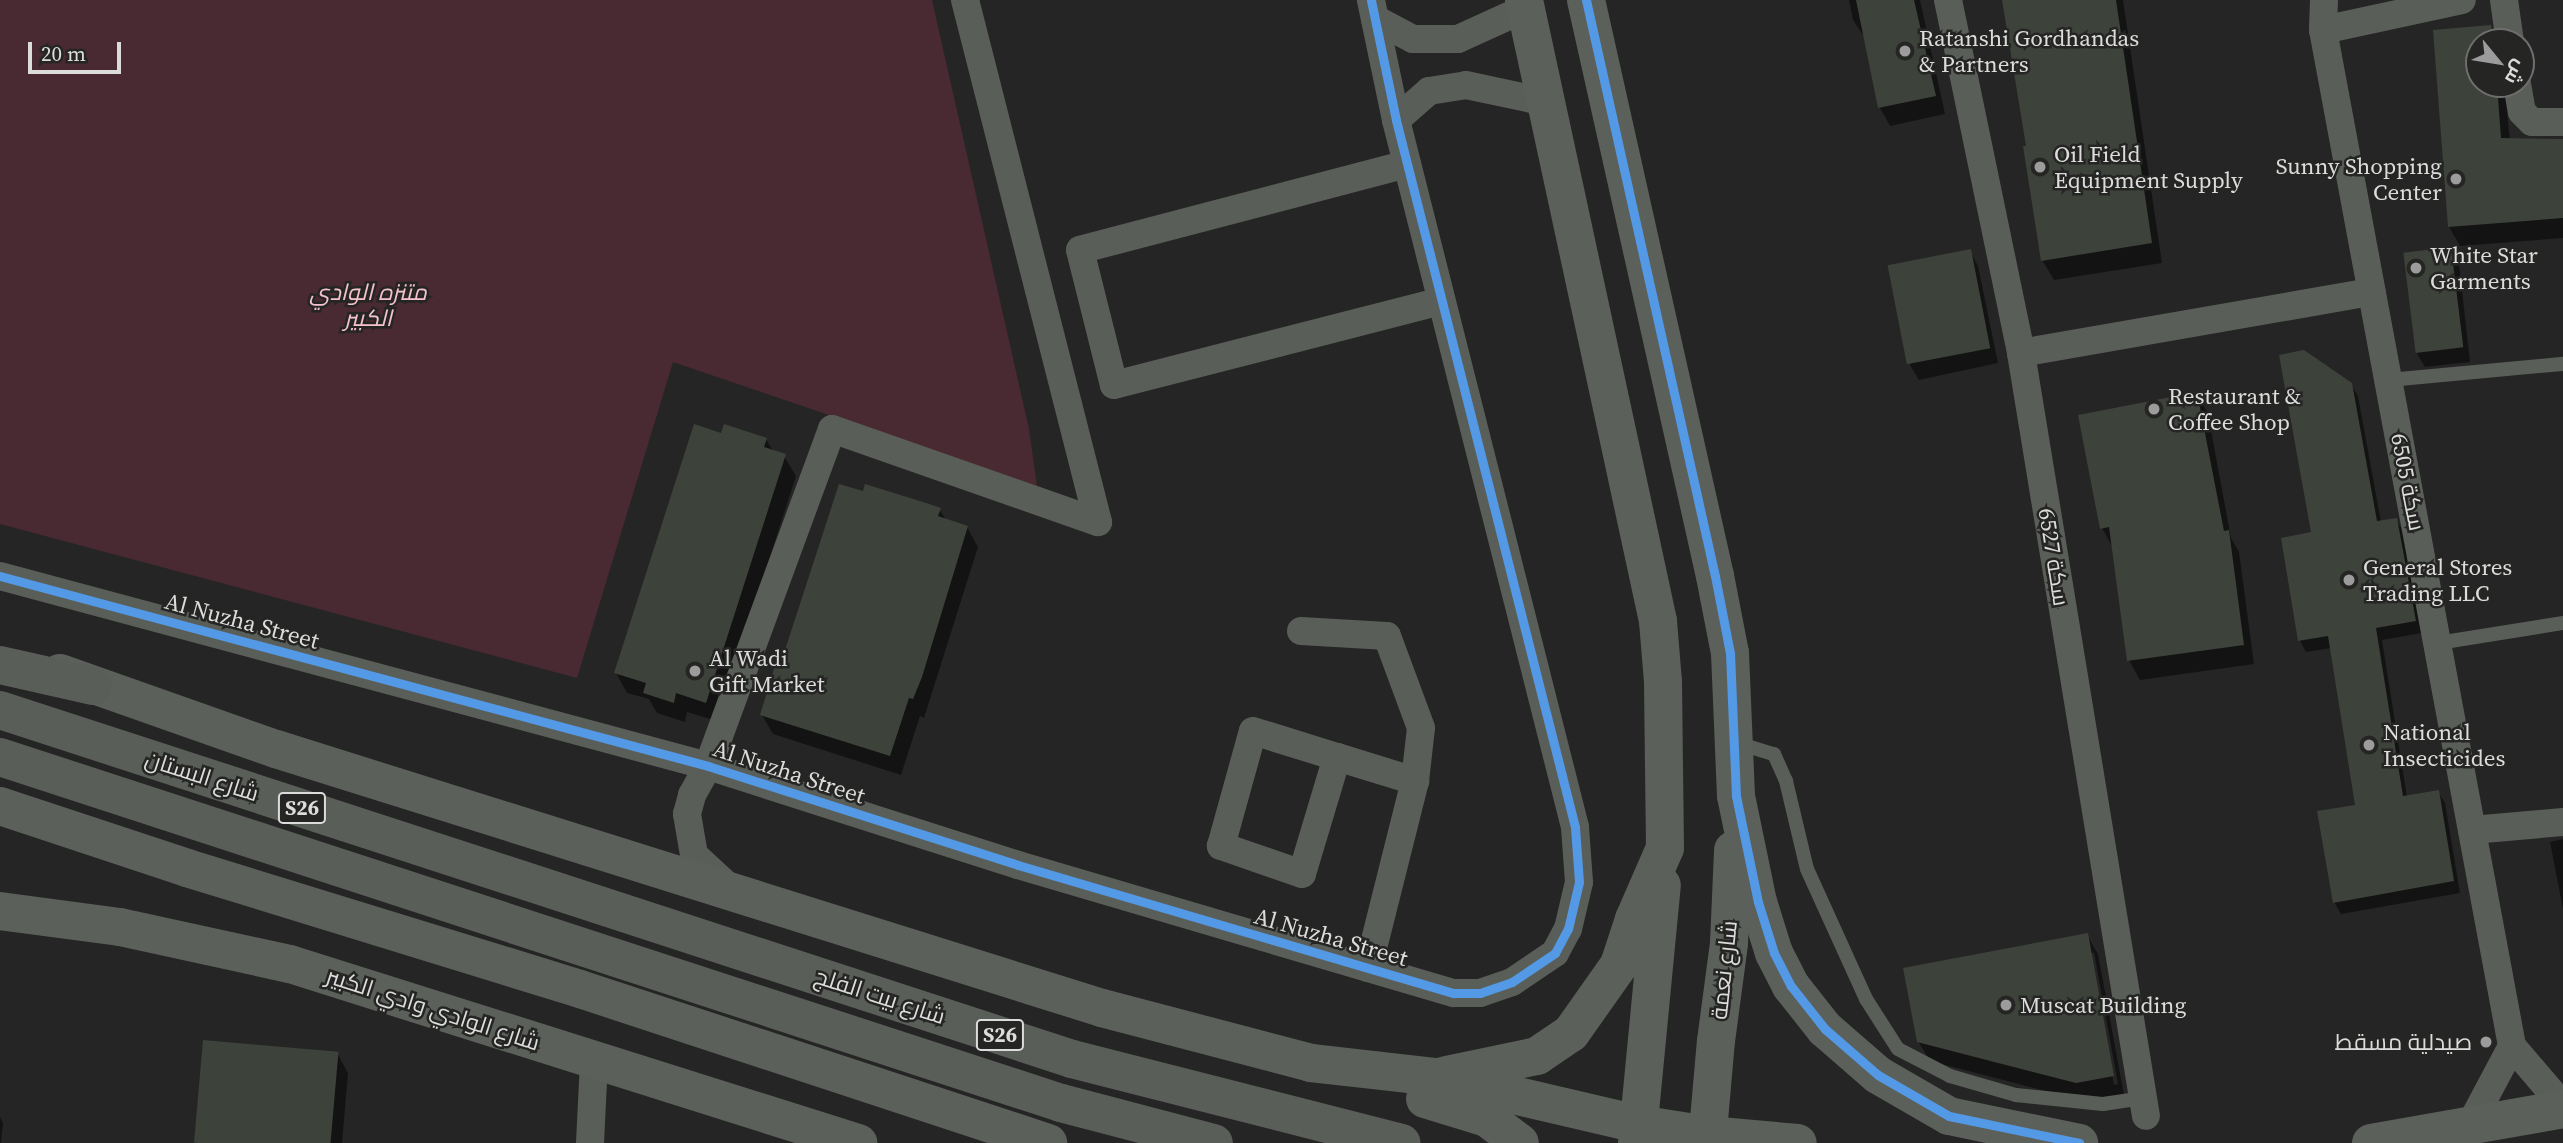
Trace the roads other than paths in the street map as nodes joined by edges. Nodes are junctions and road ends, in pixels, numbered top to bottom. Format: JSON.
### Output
{"nodes":[{"id":1,"x":965,"y":0,"type":"edge"},
{"id":2,"x":1586,"y":0,"type":"edge"},
{"id":3,"x":1948,"y":0,"type":"edge"},
{"id":4,"x":2324,"y":0,"type":"edge"},
{"id":5,"x":2462,"y":0,"type":"edge"},
{"id":6,"x":2504,"y":0,"type":"edge"},
{"id":7,"x":1525,"y":4,"type":"edge"},
{"id":8,"x":1373,"y":10,"type":"edge"},
{"id":9,"x":2508,"y":28,"type":"edge"},
{"id":10,"x":2323,"y":30,"type":"junction"},
{"id":11,"x":2520,"y":98,"type":"edge"},
{"id":12,"x":1546,"y":102,"type":"junction"},
{"id":13,"x":1396,"y":120,"type":"junction"},
{"id":14,"x":2563,"y":122,"type":"edge"},
{"id":15,"x":1407,"y":164,"type":"junction"},
{"id":16,"x":2372,"y":292,"type":"junction"},
{"id":17,"x":1441,"y":301,"type":"junction"},
{"id":18,"x":2021,"y":353,"type":"junction"},
{"id":19,"x":2563,"y":364,"type":"edge"},
{"id":20,"x":2389,"y":380,"type":"junction"},
{"id":21,"x":0,"y":576,"type":"edge"},
{"id":22,"x":2563,"y":623,"type":"edge"},
{"id":23,"x":1301,"y":631,"type":"dead end"},
{"id":24,"x":2438,"y":643,"type":"junction"},
{"id":25,"x":0,"y":649,"type":"edge"},
{"id":26,"x":0,"y":665,"type":"edge"},
{"id":27,"x":93,"y":686,"type":"junction"},
{"id":28,"x":0,"y":710,"type":"edge"},
{"id":29,"x":1736,"y":743,"type":"junction"},
{"id":30,"x":0,"y":757,"type":"edge"},
{"id":31,"x":1337,"y":757,"type":"junction"},
{"id":32,"x":708,"y":766,"type":"junction"},
{"id":33,"x":1415,"y":781,"type":"junction"},
{"id":34,"x":1736,"y":796,"type":"junction"},
{"id":35,"x":0,"y":806,"type":"edge"},
{"id":36,"x":2563,"y":822,"type":"edge"},
{"id":37,"x":2472,"y":830,"type":"junction"},
{"id":38,"x":1665,"y":848,"type":"junction"},
{"id":39,"x":740,"y":897,"type":"junction"},
{"id":40,"x":604,"y":906,"type":"joint"},
{"id":41,"x":0,"y":911,"type":"edge"},
{"id":42,"x":589,"y":950,"type":"joint"},
{"id":43,"x":1368,"y":968,"type":"junction"},
{"id":44,"x":2512,"y":1046,"type":"junction"},
{"id":45,"x":594,"y":1061,"type":"junction"},
{"id":46,"x":1311,"y":1063,"type":"junction"},
{"id":47,"x":1436,"y":1077,"type":"junction"},
{"id":48,"x":2144,"y":1107,"type":"joint"},
{"id":49,"x":2563,"y":1108,"type":"edge"},
{"id":50,"x":2469,"y":1127,"type":"junction"},
{"id":51,"x":1637,"y":1133,"type":"edge"},
{"id":52,"x":1707,"y":1139,"type":"edge"},
{"id":53,"x":590,"y":1143,"type":"edge"},
{"id":54,"x":858,"y":1143,"type":"edge"},
{"id":55,"x":1048,"y":1143,"type":"edge"},
{"id":56,"x":1214,"y":1143,"type":"edge"},
{"id":57,"x":1401,"y":1143,"type":"edge"},
{"id":58,"x":1520,"y":1143,"type":"edge"},
{"id":59,"x":1798,"y":1143,"type":"edge"},
{"id":60,"x":2079,"y":1143,"type":"edge"},
{"id":61,"x":2371,"y":1143,"type":"edge"}],
"edges":[{"from":1,"to":32,"type":"street"},
{"from":2,"to":29,"type":"street"},
{"from":3,"to":18,"type":"street","name":"سكة 6527"},
{"from":4,"to":10,"type":"street","name":"سكة 6505"},
{"from":5,"to":10,"type":"street"},
{"from":6,"to":9,"type":"street"},
{"from":7,"to":8,"type":"street"},
{"from":7,"to":12,"type":"street"},
{"from":8,"to":13,"type":"street"},
{"from":10,"to":16,"type":"street","name":"سكة 6505"},
{"from":11,"to":14,"type":"street"},
{"from":12,"to":13,"type":"street"},
{"from":12,"to":38,"type":"street"},
{"from":13,"to":15,"type":"street"},
{"from":15,"to":17,"type":"street"},
{"from":15,"to":17,"type":"street"},
{"from":16,"to":18,"type":"street"},
{"from":16,"to":20,"type":"street","name":"سكة 6505"},
{"from":17,"to":43,"type":"street","name":"Al Nuzha Street"},
{"from":18,"to":48,"type":"street","name":"سكة 6527"},
{"from":19,"to":20,"type":"lane"},
{"from":20,"to":24,"type":"street","name":"سكة 6505"},
{"from":21,"to":32,"type":"street","name":"Al Nuzha Street"},
{"from":22,"to":24,"type":"lane"},
{"from":23,"to":33,"type":"street"},
{"from":24,"to":37,"type":"street","name":"سكة 6505"},
{"from":25,"to":27,"type":"street"},
{"from":26,"to":27,"type":"main road"},
{"from":27,"to":39,"type":"street"},
{"from":28,"to":40,"type":"main road","name":"شارع البستان","number":"S26"},
{"from":29,"to":34,"type":"street"},
{"from":29,"to":48,"type":"lane"},
{"from":30,"to":42,"type":"main road","name":"شارع البستان","number":"S26"},
{"from":31,"to":31,"type":"street"},
{"from":31,"to":33,"type":"street"},
{"from":32,"to":39,"type":"street"},
{"from":32,"to":43,"type":"street","name":"Al Nuzha Street"},
{"from":33,"to":43,"type":"street"},
{"from":34,"to":52,"type":"street","name":"شارع نعمة"},
{"from":34,"to":60,"type":"street"},
{"from":35,"to":55,"type":"street"},
{"from":36,"to":37,"type":"street"},
{"from":37,"to":44,"type":"street","name":"سكة 6505"},
{"from":38,"to":47,"type":"street"},
{"from":38,"to":51,"type":"street"},
{"from":39,"to":46,"type":"street"},
{"from":40,"to":57,"type":"main road","name":"شارع بيت الفلج","number":"S26"},
{"from":41,"to":45,"type":"street","name":"شارع الوادي وادي الكبير"},
{"from":42,"to":56,"type":"main road","name":"شارع بيت الفلج","number":"S26"},
{"from":44,"to":49,"type":"street","name":"سكة 6505"},
{"from":44,"to":50,"type":"street"},
{"from":45,"to":53,"type":"street"},
{"from":45,"to":54,"type":"street","name":"شارع الوادي وادي الكبير"},
{"from":46,"to":47,"type":"street"},
{"from":46,"to":58,"type":"street"},
{"from":47,"to":51,"type":"street"},
{"from":49,"to":50,"type":"street"},
{"from":50,"to":61,"type":"street"},
{"from":51,"to":52,"type":"street"},
{"from":52,"to":59,"type":"street"}]}
